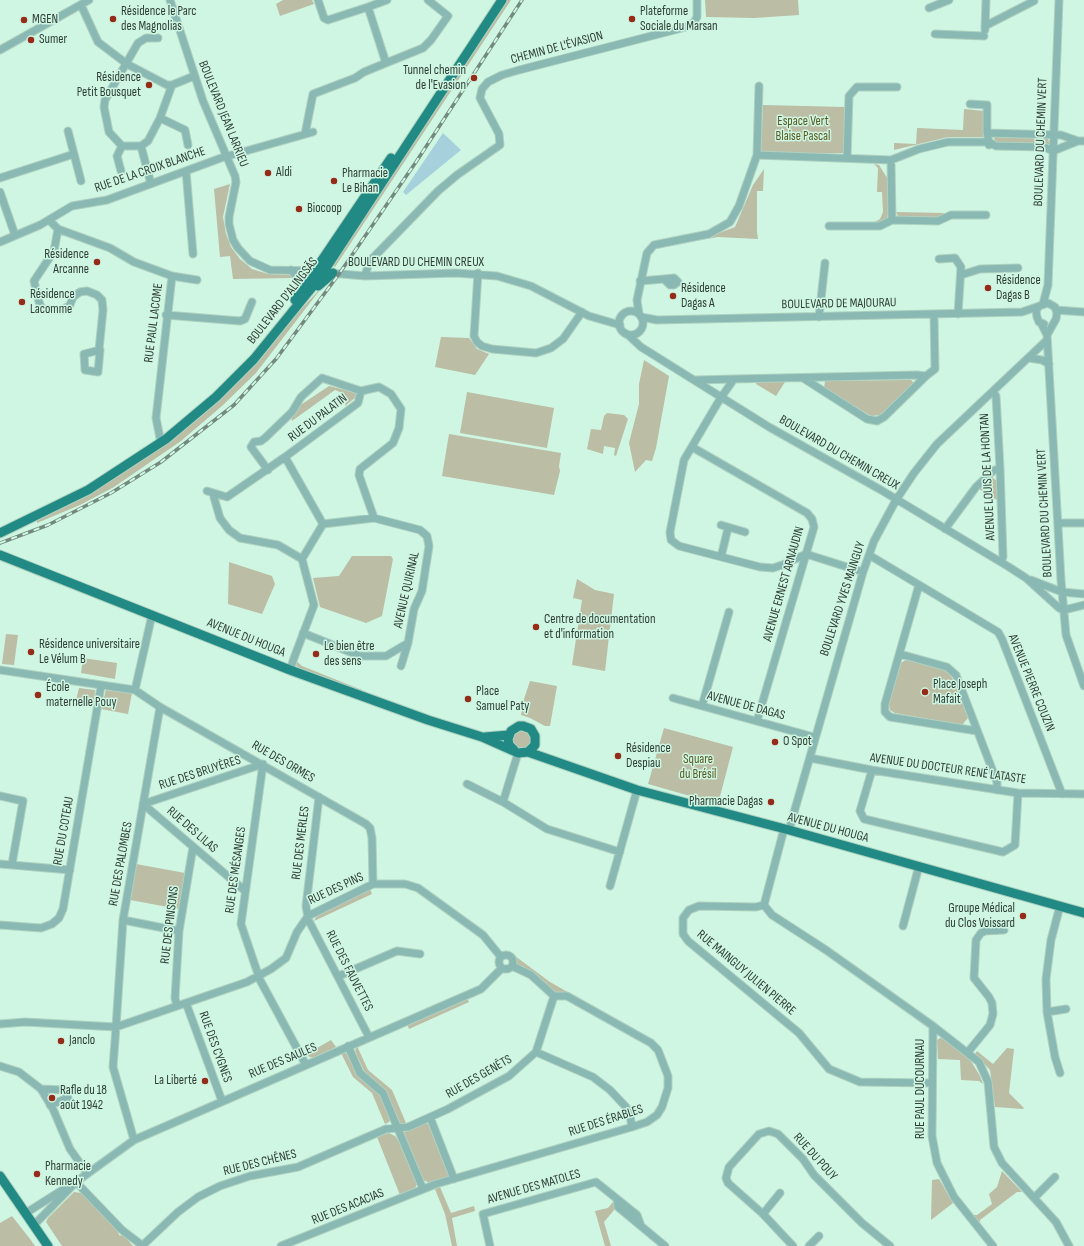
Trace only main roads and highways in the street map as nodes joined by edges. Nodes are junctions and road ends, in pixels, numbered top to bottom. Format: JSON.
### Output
{"nodes":[{"id":1,"x":496,"y":0,"type":"edge"},
{"id":2,"x":502,"y":0,"type":"edge"},
{"id":3,"x":319,"y":271,"type":"junction"},
{"id":4,"x":333,"y":273,"type":"road end"},
{"id":5,"x":294,"y":311,"type":"junction"},
{"id":6,"x":0,"y":531,"type":"edge"},
{"id":7,"x":1,"y":554,"type":"edge"},
{"id":8,"x":509,"y":736,"type":"junction"},
{"id":9,"x":482,"y":737,"type":"junction"},
{"id":10,"x":532,"y":748,"type":"junction"},
{"id":11,"x":516,"y":752,"type":"junction"},
{"id":12,"x":1084,"y":913,"type":"edge"},
{"id":13,"x":0,"y":1176,"type":"edge"},
{"id":14,"x":48,"y":1246,"type":"edge"}],
"edges":[{"from":1,"to":3,"type":"main road","name":"BOULEVARD D'ALINGSÄS"},
{"from":2,"to":3,"type":"main road","name":"BOULEVARD D'ALINGSÄS"},
{"from":3,"to":5,"type":"main road","name":"BOULEVARD D'ALINGSÄS"},
{"from":3,"to":6,"type":"main road","name":"BOULEVARD D'ALINGSÄS"},
{"from":4,"to":5,"type":"main road"},
{"from":5,"to":6,"type":"main road","name":"BOULEVARD D'ALINGSÄS"},
{"from":7,"to":9,"type":"main road","name":"AVENUE DU HOUGA"},
{"from":8,"to":9,"type":"main road","name":"AVENUE DU HOUGA"},
{"from":8,"to":10,"type":"main road"},
{"from":8,"to":11,"type":"main road"},
{"from":9,"to":11,"type":"main road","name":"AVENUE DU HOUGA"},
{"from":10,"to":11,"type":"main road"},
{"from":10,"to":12,"type":"main road","name":"AVENUE DU HOUGA"},
{"from":13,"to":14,"type":"main road"}]}
